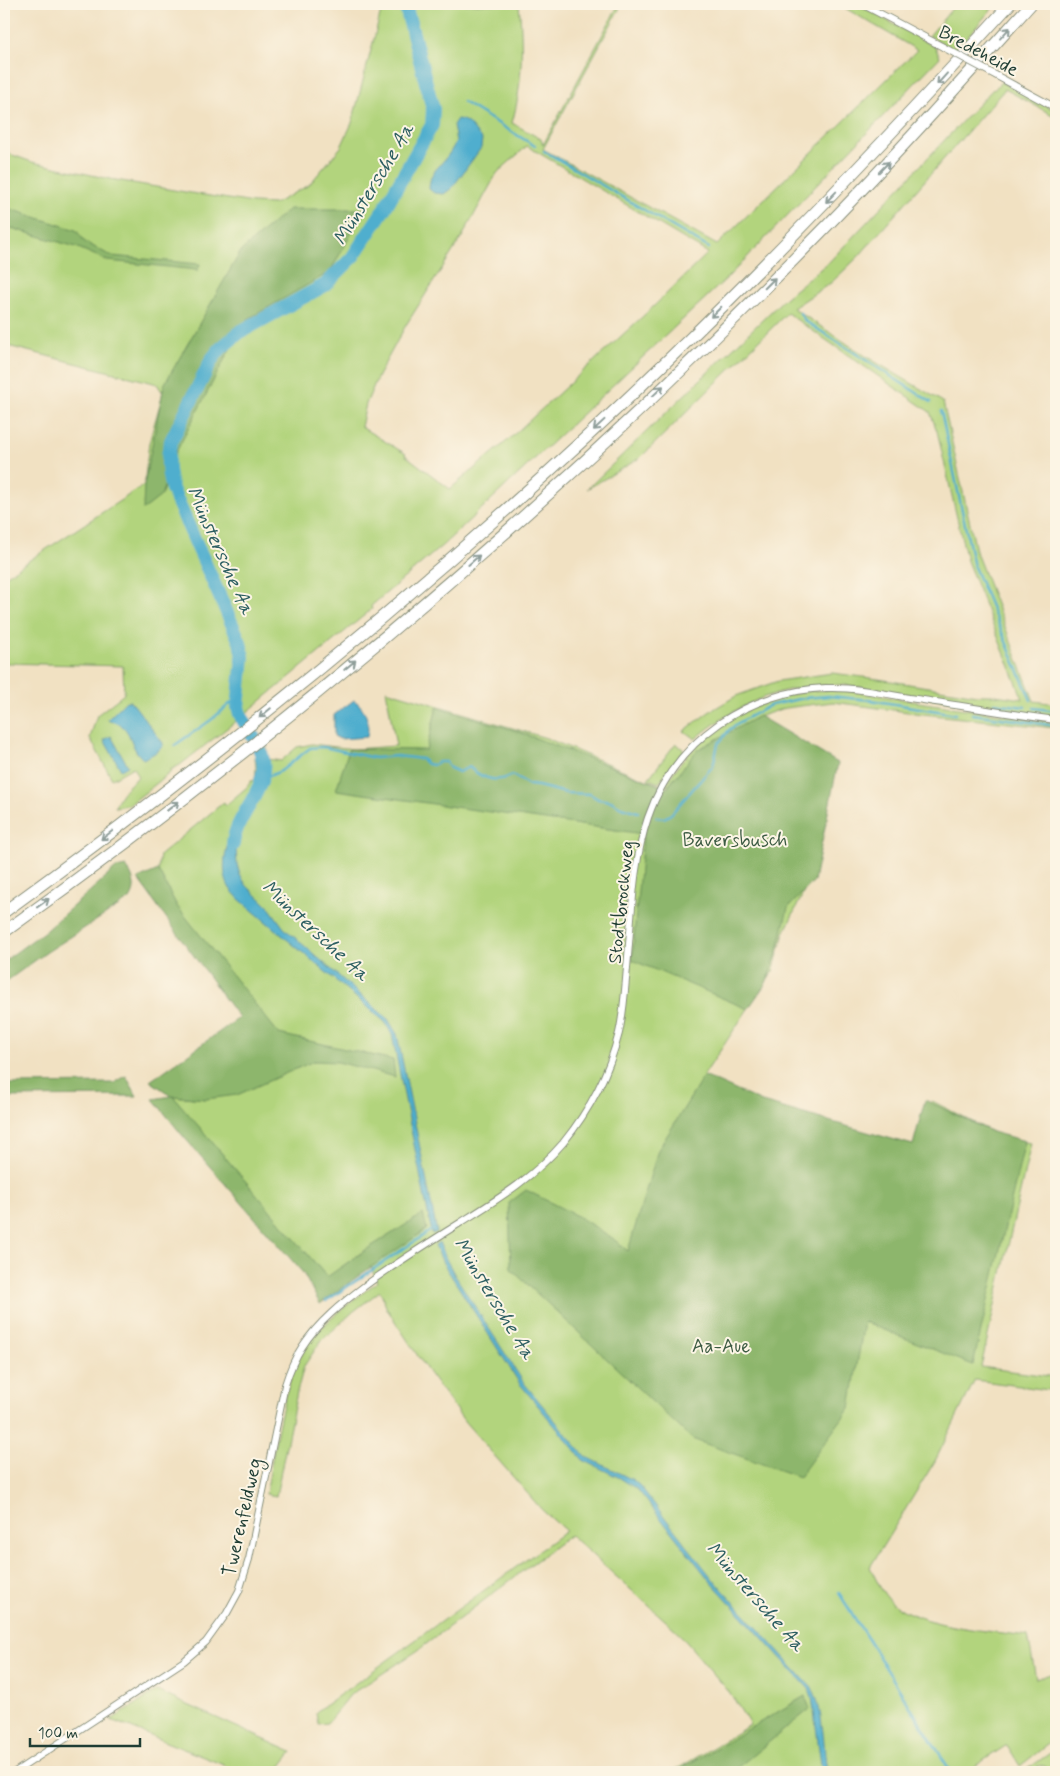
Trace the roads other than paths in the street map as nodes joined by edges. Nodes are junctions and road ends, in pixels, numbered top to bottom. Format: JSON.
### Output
{"nodes":[{"id":1,"x":862,"y":4,"type":"edge"},
{"id":2,"x":1010,"y":4,"type":"edge"},
{"id":3,"x":1032,"y":4,"type":"edge"},
{"id":4,"x":1056,"y":108,"type":"edge"},
{"id":5,"x":1056,"y":720,"type":"edge"},
{"id":6,"x":4,"y":912,"type":"edge"},
{"id":7,"x":4,"y":932,"type":"edge"},
{"id":8,"x":444,"y":1233,"type":"joint"},
{"id":9,"x":15,"y":1772,"type":"edge"}],
"edges":[{"from":1,"to":4,"type":"street","name":"Bredeheide","bridge":true},
{"from":2,"to":6,"type":"highway","one_way":true},
{"from":7,"to":3,"type":"highway","one_way":true},
{"from":5,"to":8,"type":"street","name":"Stodtbrockweg"},
{"from":8,"to":9,"type":"street","name":"Twerenfeldweg"}]}
